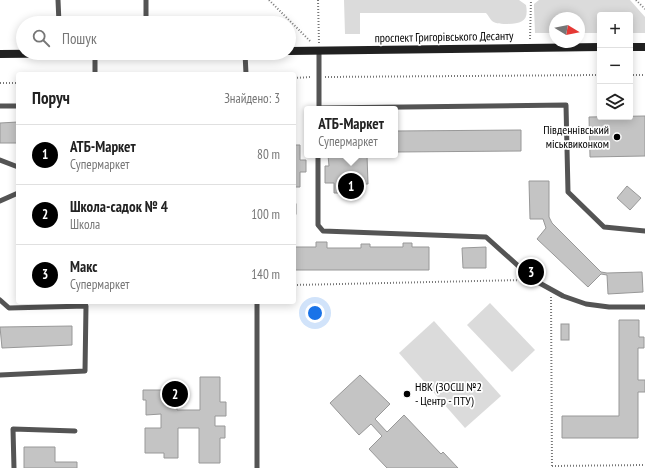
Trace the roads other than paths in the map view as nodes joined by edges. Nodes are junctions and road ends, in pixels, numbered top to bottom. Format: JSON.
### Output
{"nodes":[{"id":1,"x":58,"y":0,"type":"edge"},
{"id":2,"x":146,"y":0,"type":"edge"},
{"id":3,"x":58,"y":16,"type":"edge"},
{"id":4,"x":146,"y":16,"type":"edge"},
{"id":5,"x":597,"y":47,"type":"edge"},
{"id":6,"x":633,"y":47,"type":"edge"},
{"id":7,"x":645,"y":47,"type":"edge"},
{"id":8,"x":319,"y":50,"type":"junction"},
{"id":9,"x":296,"y":51,"type":"edge"},
{"id":10,"x":0,"y":54,"type":"edge"},
{"id":11,"x":16,"y":54,"type":"edge"},
{"id":12,"x":95,"y":60,"type":"edge"},
{"id":13,"x":245,"y":60,"type":"edge"},
{"id":14,"x":95,"y":72,"type":"edge"},
{"id":15,"x":246,"y":72,"type":"edge"},
{"id":16,"x":0,"y":106,"type":"edge"},
{"id":17,"x":16,"y":106,"type":"edge"},
{"id":18,"x":319,"y":106,"type":"edge"},
{"id":19,"x":398,"y":108,"type":"edge"},
{"id":20,"x":318,"y":158,"type":"edge"},
{"id":21,"x":0,"y":160,"type":"edge"},
{"id":22,"x":16,"y":167,"type":"edge"},
{"id":23,"x":16,"y":194,"type":"edge"},
{"id":24,"x":0,"y":201,"type":"edge"},
{"id":25,"x":645,"y":231,"type":"edge"},
{"id":26,"x":0,"y":300,"type":"edge"},
{"id":27,"x":257,"y":304,"type":"edge"},
{"id":28,"x":645,"y":307,"type":"edge"},
{"id":29,"x":0,"y":375,"type":"edge"},
{"id":30,"x":75,"y":431,"type":"dead end"},
{"id":31,"x":14,"y":468,"type":"edge"},
{"id":32,"x":257,"y":468,"type":"edge"}],
"edges":[{"from":1,"to":3,"type":"lane"},
{"from":2,"to":4,"type":"lane"},
{"from":5,"to":8,"type":"street","name":"проспект Григорівського Десанту"},
{"from":6,"to":7,"type":"street"},
{"from":8,"to":9,"type":"street","name":"проспект Григорівського Десанту"},
{"from":8,"to":18,"type":"lane"},
{"from":10,"to":11,"type":"street"},
{"from":12,"to":14,"type":"lane"},
{"from":13,"to":15,"type":"lane"},
{"from":16,"to":17,"type":"lane"},
{"from":19,"to":25,"type":"lane"},
{"from":20,"to":28,"type":"lane"},
{"from":21,"to":22,"type":"lane"},
{"from":23,"to":24,"type":"lane"},
{"from":26,"to":29,"type":"lane"},
{"from":27,"to":32,"type":"lane"},
{"from":30,"to":31,"type":"lane"}]}
